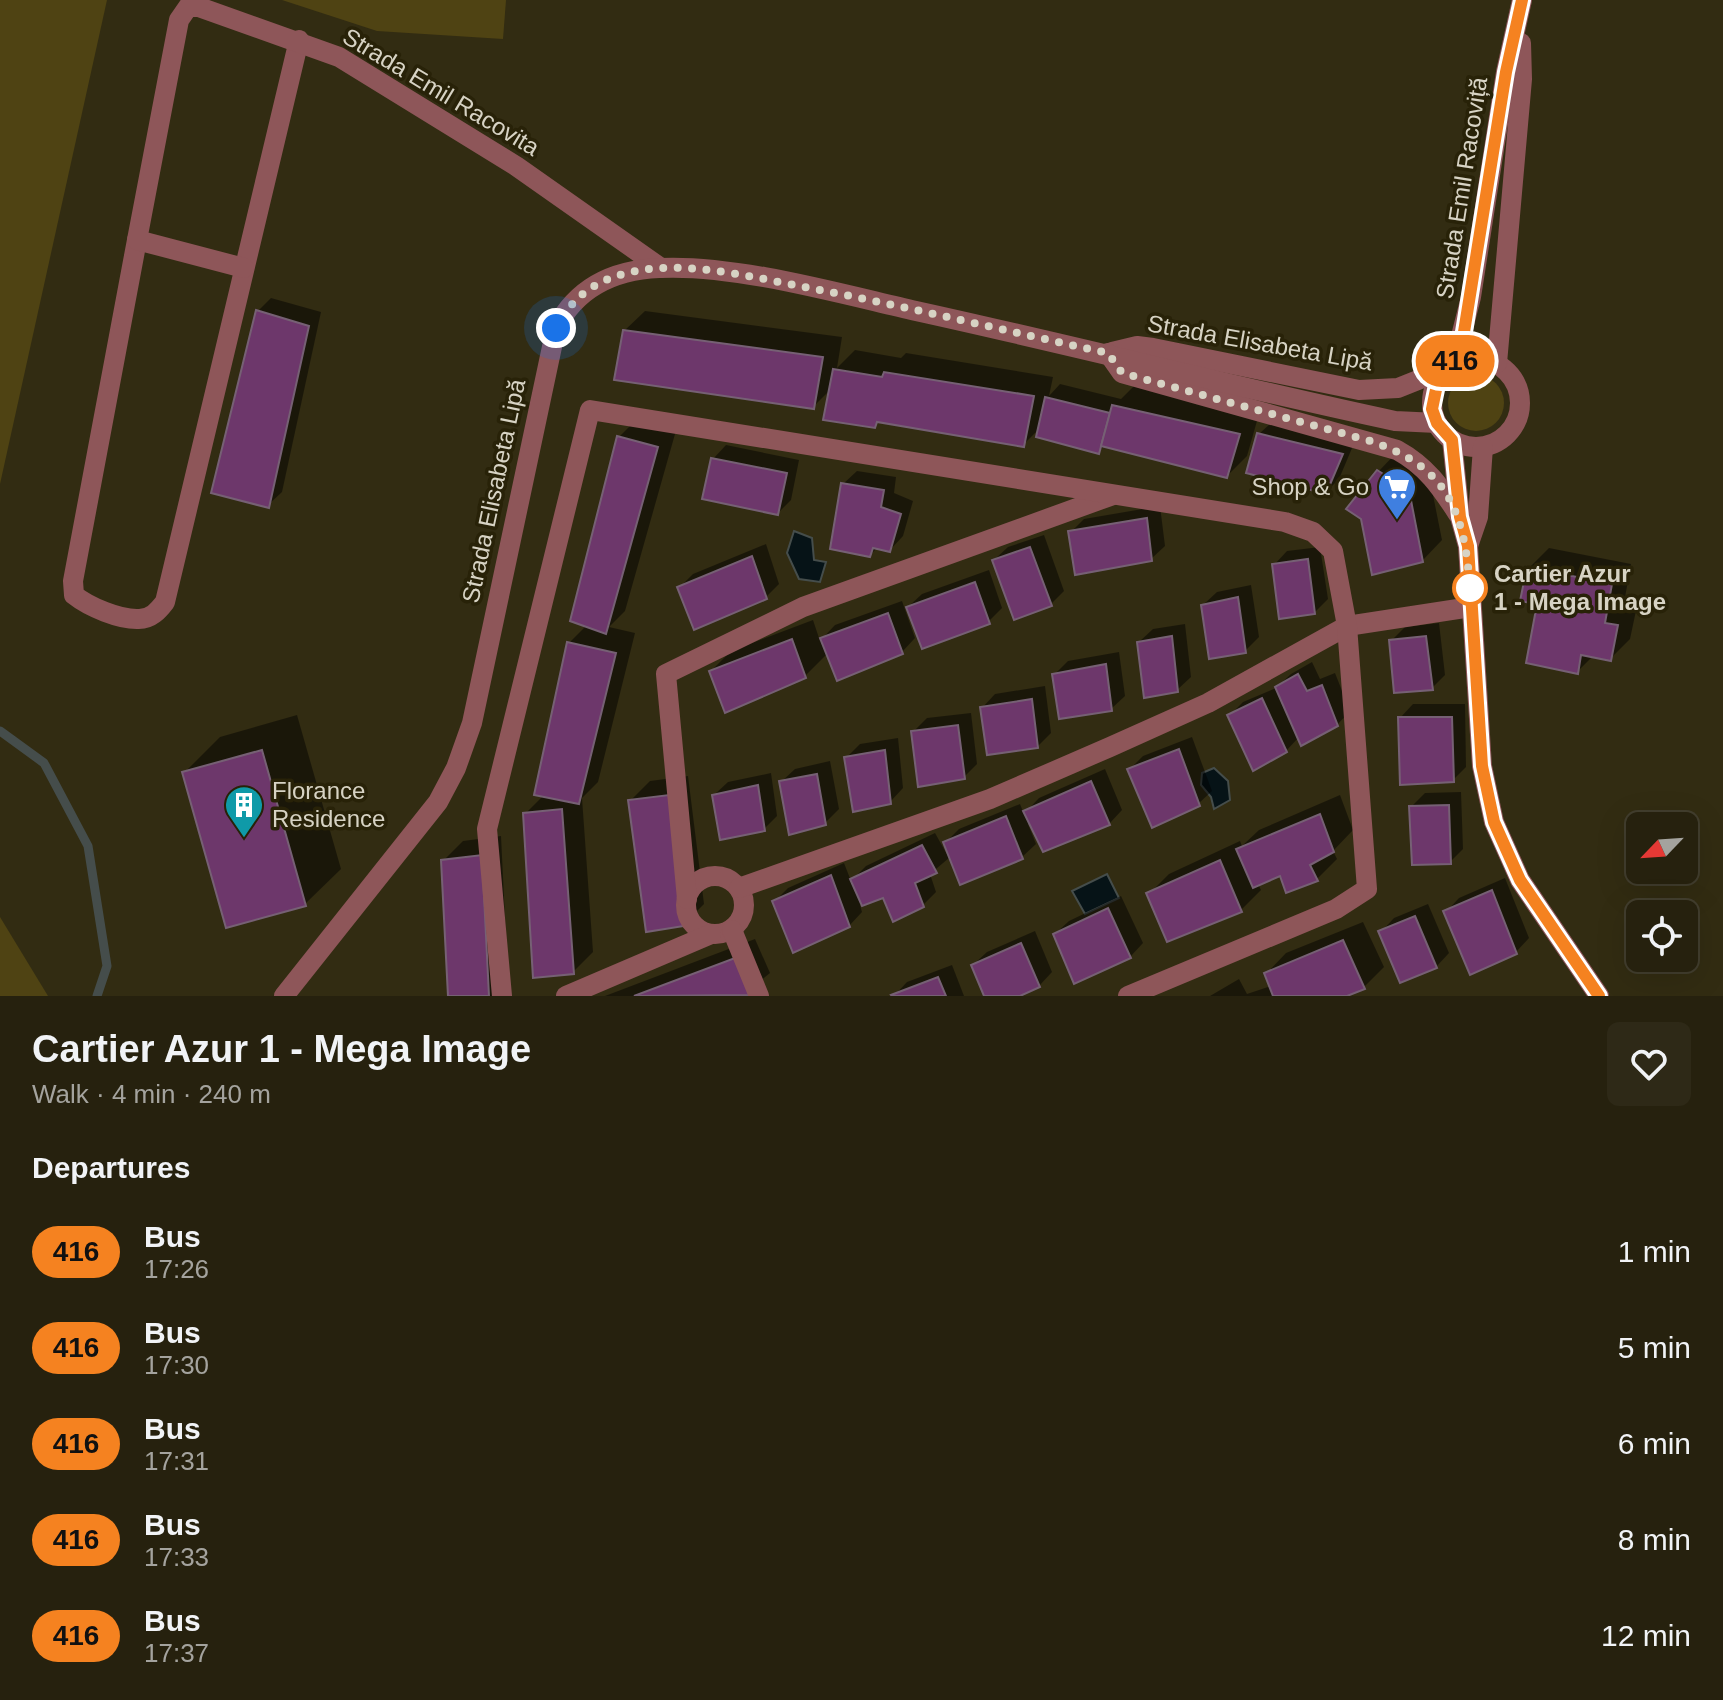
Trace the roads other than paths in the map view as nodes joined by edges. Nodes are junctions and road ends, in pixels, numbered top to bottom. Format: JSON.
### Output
{"nodes":[{"id":1,"x":1521,"y":9,"type":"edge"},
{"id":2,"x":299,"y":40,"type":"junction"},
{"id":3,"x":137,"y":240,"type":"junction"},
{"id":4,"x":244,"y":268,"type":"junction"},
{"id":5,"x":661,"y":268,"type":"junction"},
{"id":6,"x":1108,"y":353,"type":"junction"},
{"id":7,"x":1497,"y":363,"type":"junction"},
{"id":8,"x":1451,"y":366,"type":"junction"},
{"id":9,"x":1437,"y":423,"type":"junction"},
{"id":10,"x":1452,"y":440,"type":"junction"},
{"id":11,"x":1483,"y":447,"type":"junction"},
{"id":12,"x":1117,"y":494,"type":"junction"},
{"id":13,"x":1460,"y":517,"type":"junction"},
{"id":14,"x":1468,"y":546,"type":"junction"},
{"id":15,"x":1471,"y":607,"type":"junction"},
{"id":16,"x":1347,"y":626,"type":"junction"},
{"id":17,"x":739,"y":888,"type":"junction"},
{"id":18,"x":687,"y":899,"type":"junction"},
{"id":19,"x":732,"y":930,"type":"junction"},
{"id":20,"x":711,"y":934,"type":"junction"},
{"id":21,"x":284,"y":996,"type":"edge"},
{"id":22,"x":502,"y":996,"type":"edge"},
{"id":23,"x":566,"y":996,"type":"edge"},
{"id":24,"x":759,"y":996,"type":"edge"},
{"id":25,"x":1128,"y":996,"type":"edge"},
{"id":26,"x":1599,"y":996,"type":"edge"}],
"edges":[{"from":1,"to":7,"type":"street","name":"Strada Emil Racoviță"},
{"from":1,"to":8,"type":"street","name":"Strada Emil Racoviță"},
{"from":2,"to":3,"type":"street","name":"Strada Emil Racovita"},
{"from":2,"to":4,"type":"street"},
{"from":2,"to":5,"type":"street","name":"Strada Emil Racovita"},
{"from":3,"to":4,"type":"street"},
{"from":3,"to":4,"type":"street"},
{"from":5,"to":6,"type":"street","name":"Strada Elisabeta Lipă"},
{"from":5,"to":21,"type":"street","name":"Strada Elisabeta Lipă"},
{"from":6,"to":8,"type":"street","name":"Strada Elisabeta Lipă"},
{"from":6,"to":9,"type":"street","name":"Strada Elisabeta Lipă"},
{"from":6,"to":13,"type":"street"},
{"from":7,"to":8,"type":"street"},
{"from":7,"to":11,"type":"street"},
{"from":8,"to":9,"type":"street","name":"Strada Emil Racoviță"},
{"from":9,"to":10,"type":"street"},
{"from":10,"to":11,"type":"street"},
{"from":10,"to":13,"type":"street"},
{"from":11,"to":14,"type":"street"},
{"from":12,"to":16,"type":"street"},
{"from":12,"to":18,"type":"street"},
{"from":12,"to":22,"type":"street"},
{"from":13,"to":14,"type":"street"},
{"from":14,"to":15,"type":"street"},
{"from":15,"to":16,"type":"street"},
{"from":15,"to":26,"type":"street"},
{"from":16,"to":17,"type":"street"},
{"from":16,"to":25,"type":"street"},
{"from":17,"to":18,"type":"street"},
{"from":17,"to":19,"type":"street"},
{"from":18,"to":20,"type":"street"},
{"from":19,"to":20,"type":"street"},
{"from":19,"to":24,"type":"street"},
{"from":20,"to":23,"type":"street"}]}
